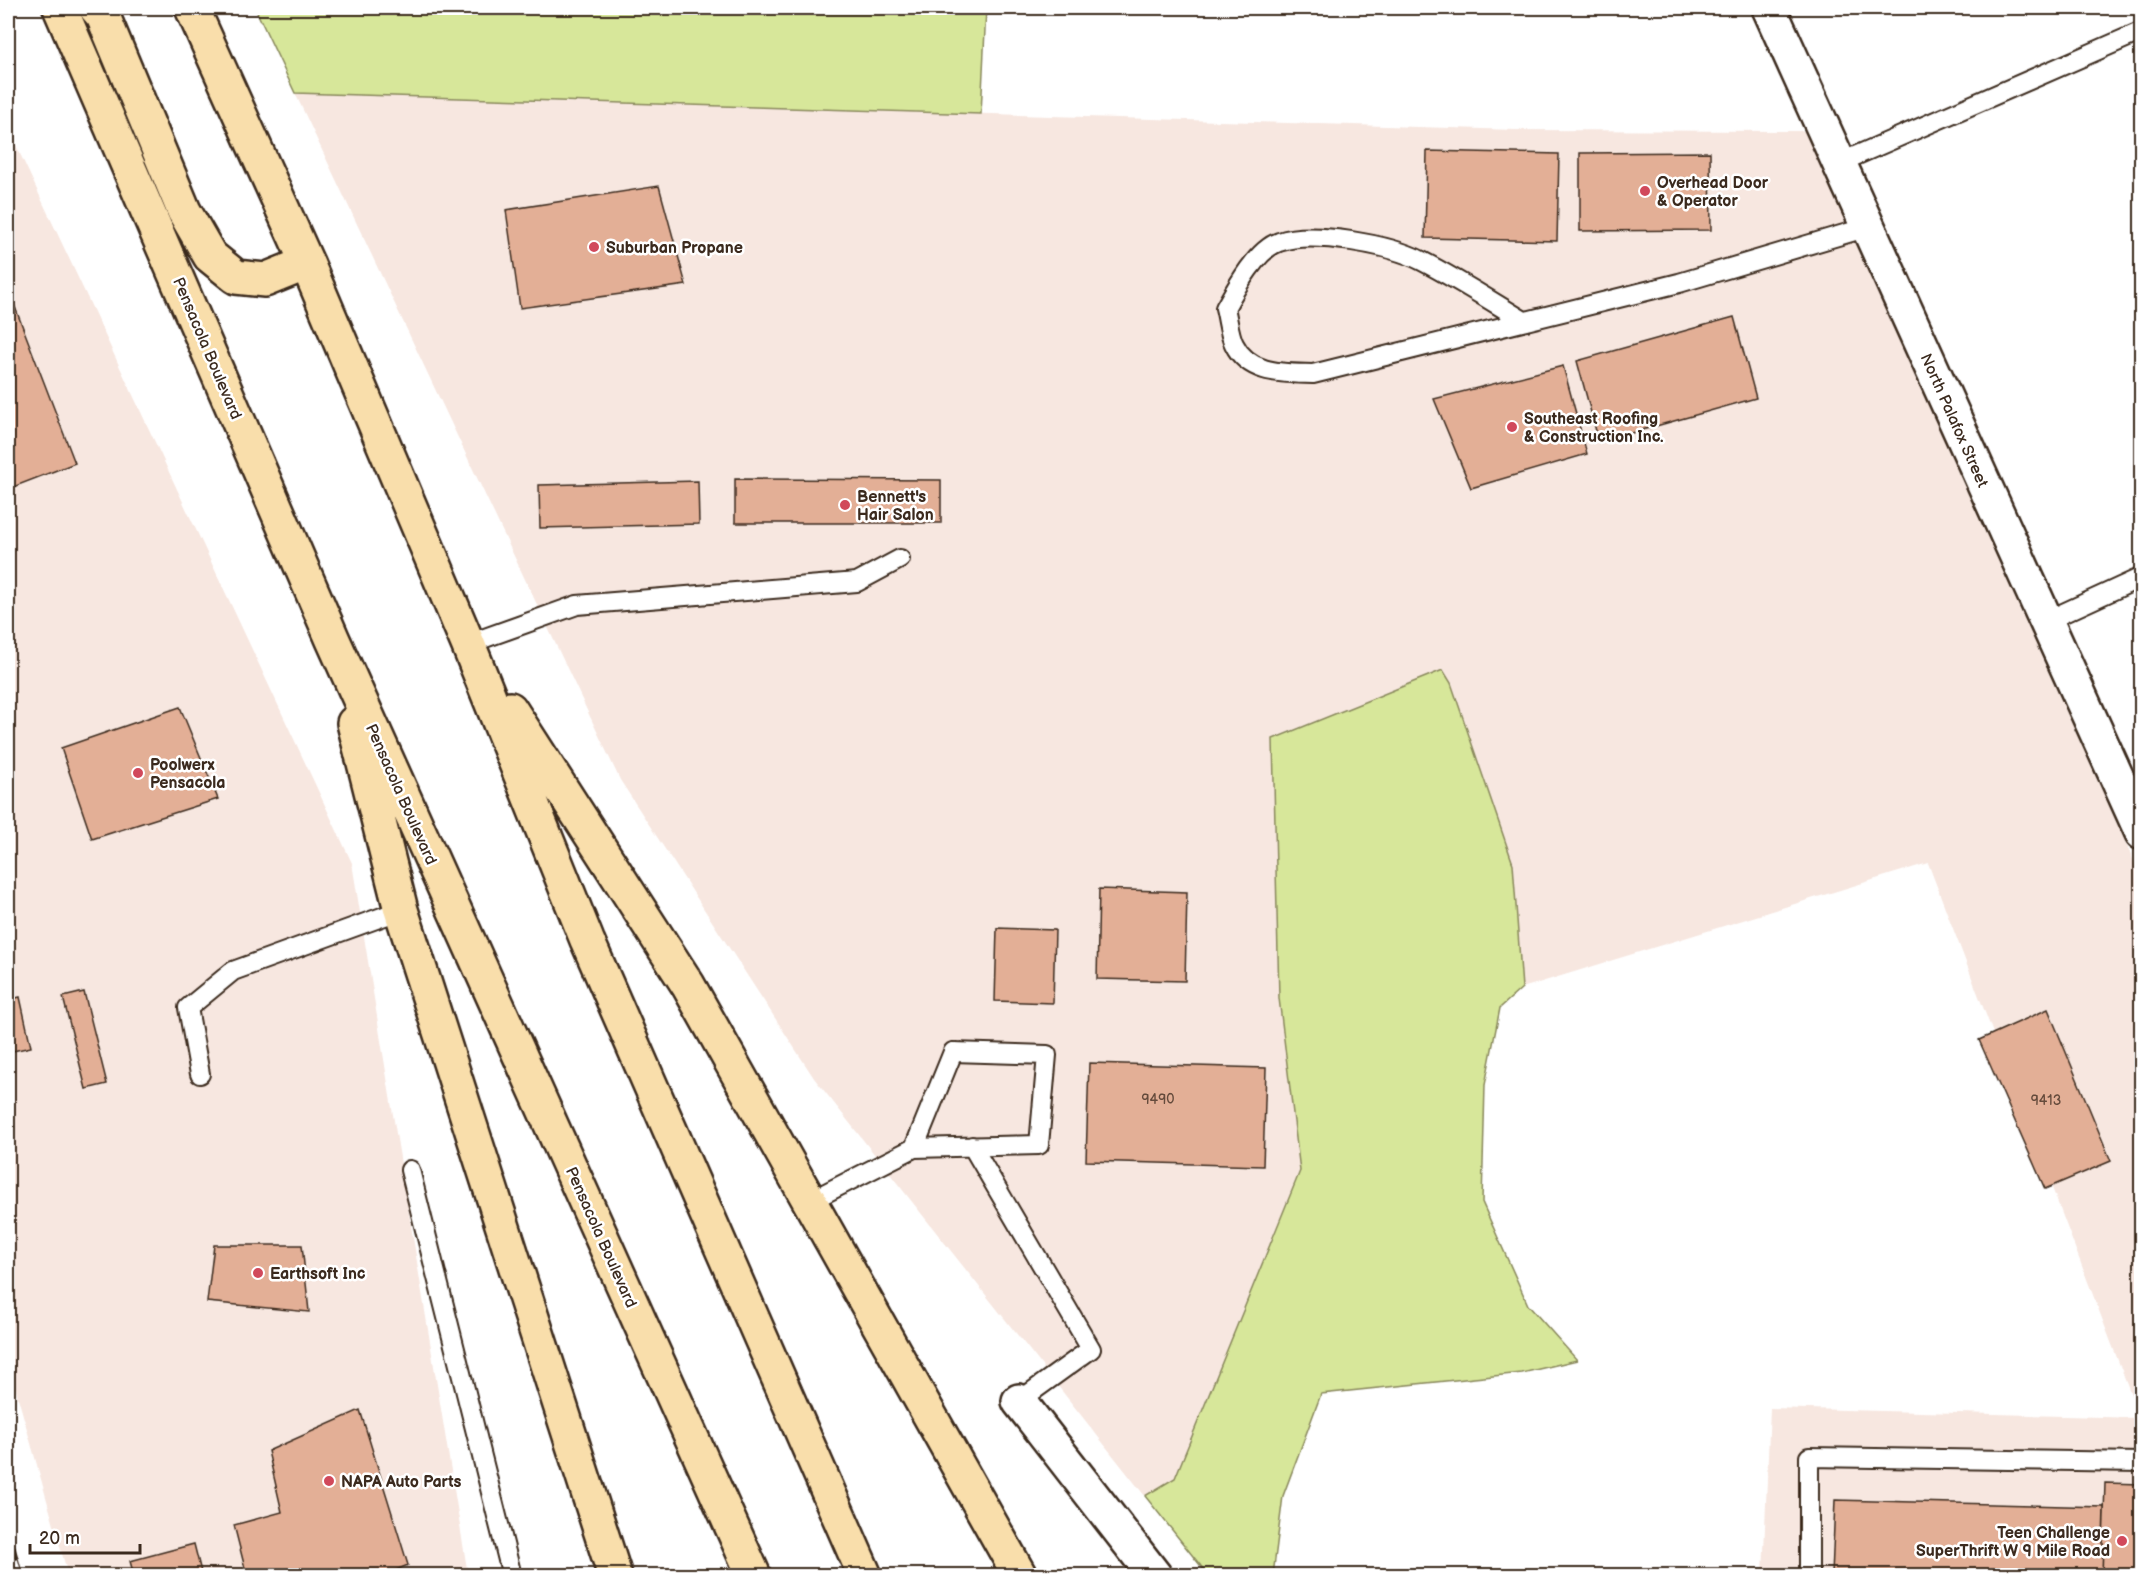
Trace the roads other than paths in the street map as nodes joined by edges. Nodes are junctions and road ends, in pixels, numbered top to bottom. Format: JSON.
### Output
{"nodes":[{"id":1,"x":60,"y":8,"type":"edge"},
{"id":2,"x":96,"y":8,"type":"edge"},
{"id":3,"x":192,"y":8,"type":"edge"},
{"id":4,"x":1769,"y":8,"type":"edge"},
{"id":5,"x":2142,"y":31,"type":"edge"},
{"id":6,"x":1839,"y":163,"type":"junction"},
{"id":7,"x":1868,"y":227,"type":"junction"},
{"id":8,"x":307,"y":263,"type":"junction"},
{"id":9,"x":1524,"y":321,"type":"junction"},
{"id":10,"x":900,"y":559,"type":"dead end"},
{"id":11,"x":2142,"y":577,"type":"edge"},
{"id":12,"x":2046,"y":621,"type":"junction"},
{"id":13,"x":333,"y":640,"type":"junction"},
{"id":14,"x":468,"y":644,"type":"junction"},
{"id":15,"x":2142,"y":833,"type":"edge"},
{"id":16,"x":400,"y":910,"type":"junction"},
{"id":17,"x":200,"y":1074,"type":"dead end"},
{"id":18,"x":972,"y":1146,"type":"junction"},
{"id":19,"x":914,"y":1148,"type":"junction"},
{"id":20,"x":410,"y":1170,"type":"dead end"},
{"id":21,"x":810,"y":1201,"type":"junction"},
{"id":22,"x":1019,"y":1401,"type":"joint"},
{"id":23,"x":2142,"y":1462,"type":"edge"},
{"id":24,"x":512,"y":1575,"type":"edge"},
{"id":25,"x":615,"y":1575,"type":"edge"},
{"id":26,"x":754,"y":1575,"type":"edge"},
{"id":27,"x":865,"y":1575,"type":"edge"},
{"id":28,"x":1020,"y":1575,"type":"edge"},
{"id":29,"x":1155,"y":1575,"type":"edge"},
{"id":30,"x":1809,"y":1575,"type":"edge"}],
"edges":[{"from":1,"to":13,"type":"highway","name":"Pensacola Boulevard"},
{"from":2,"to":8,"type":"highway"},
{"from":3,"to":8,"type":"highway"},
{"from":4,"to":6,"type":"main road","name":"North Palafox Street"},
{"from":5,"to":6,"type":"lane"},
{"from":6,"to":7,"type":"main road","name":"North Palafox Street"},
{"from":7,"to":9,"type":"lane"},
{"from":7,"to":12,"type":"main road","name":"North Palafox Street"},
{"from":8,"to":14,"type":"highway"},
{"from":9,"to":9,"type":"lane"},
{"from":10,"to":14,"type":"lane"},
{"from":11,"to":12,"type":"lane"},
{"from":12,"to":15,"type":"main road","name":"North Palafox Street"},
{"from":13,"to":16,"type":"highway"},
{"from":13,"to":26,"type":"highway","name":"Pensacola Boulevard"},
{"from":14,"to":21,"type":"highway"},
{"from":14,"to":27,"type":"highway"},
{"from":16,"to":17,"type":"lane"},
{"from":16,"to":25,"type":"highway"},
{"from":18,"to":19,"type":"lane"},
{"from":18,"to":19,"type":"lane"},
{"from":18,"to":22,"type":"lane"},
{"from":19,"to":21,"type":"lane"},
{"from":20,"to":24,"type":"lane"},
{"from":21,"to":28,"type":"highway"},
{"from":22,"to":29,"type":"main road"},
{"from":23,"to":30,"type":"lane"}]}
